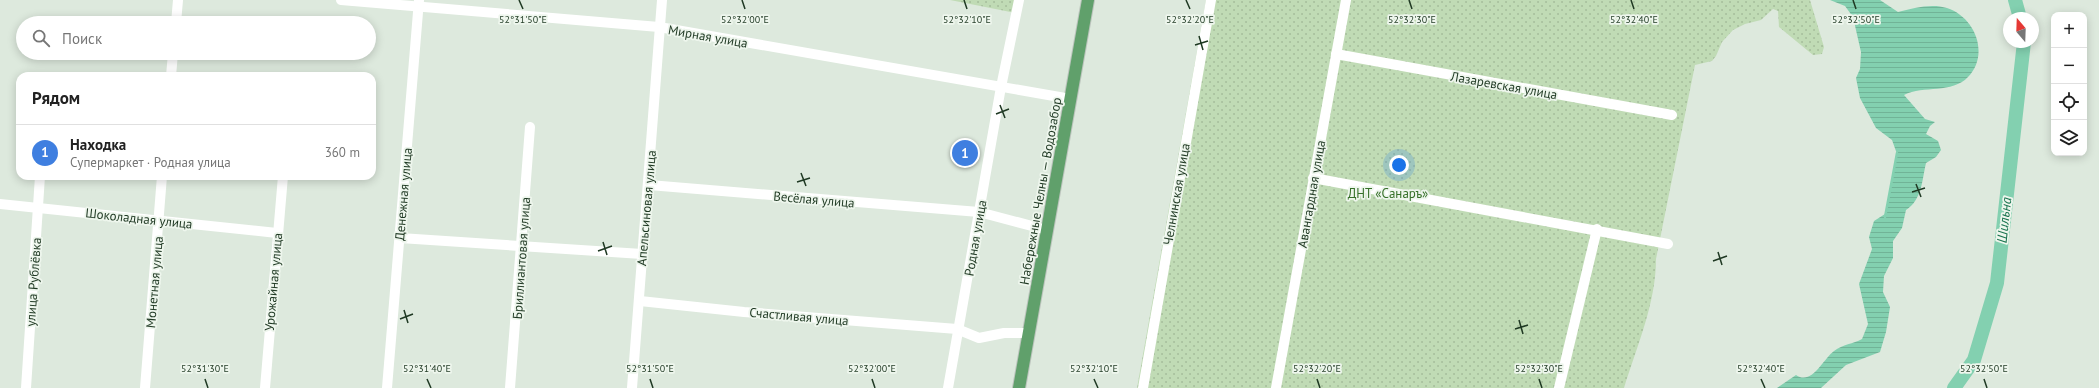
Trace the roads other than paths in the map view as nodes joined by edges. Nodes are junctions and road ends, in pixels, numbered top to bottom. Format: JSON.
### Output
{"nodes":[{"id":1,"x":178,"y":0,"type":"edge"},
{"id":2,"x":341,"y":0,"type":"edge"},
{"id":3,"x":662,"y":0,"type":"edge"},
{"id":4,"x":1019,"y":0,"type":"edge"},
{"id":5,"x":1088,"y":0,"type":"edge"},
{"id":6,"x":1211,"y":0,"type":"edge"},
{"id":7,"x":1346,"y":0,"type":"edge"},
{"id":8,"x":419,"y":4,"type":"edge"},
{"id":9,"x":177,"y":16,"type":"edge"},
{"id":10,"x":659,"y":27,"type":"junction"},
{"id":11,"x":1336,"y":54,"type":"junction"},
{"id":12,"x":172,"y":60,"type":"edge"},
{"id":13,"x":171,"y":72,"type":"edge"},
{"id":14,"x":1001,"y":87,"type":"junction"},
{"id":15,"x":1071,"y":99,"type":"junction"},
{"id":16,"x":1672,"y":115,"type":"dead end"},
{"id":17,"x":530,"y":128,"type":"dead end"},
{"id":18,"x":1313,"y":178,"type":"junction"},
{"id":19,"x":40,"y":180,"type":"edge"},
{"id":20,"x":162,"y":180,"type":"edge"},
{"id":21,"x":283,"y":180,"type":"edge"},
{"id":22,"x":649,"y":185,"type":"junction"},
{"id":23,"x":0,"y":204,"type":"edge"},
{"id":24,"x":38,"y":208,"type":"junction"},
{"id":25,"x":979,"y":212,"type":"junction"},
{"id":26,"x":159,"y":219,"type":"junction"},
{"id":27,"x":1597,"y":229,"type":"junction"},
{"id":28,"x":1047,"y":230,"type":"junction"},
{"id":29,"x":277,"y":233,"type":"junction"},
{"id":30,"x":400,"y":238,"type":"junction"},
{"id":31,"x":1668,"y":244,"type":"dead end"},
{"id":32,"x":522,"y":247,"type":"junction"},
{"id":33,"x":642,"y":254,"type":"junction"},
{"id":34,"x":640,"y":301,"type":"junction"},
{"id":35,"x":958,"y":329,"type":"junction"},
{"id":36,"x":1028,"y":333,"type":"junction"},
{"id":37,"x":26,"y":388,"type":"edge"},
{"id":38,"x":145,"y":388,"type":"edge"},
{"id":39,"x":265,"y":388,"type":"edge"},
{"id":40,"x":387,"y":388,"type":"edge"},
{"id":41,"x":510,"y":388,"type":"edge"},
{"id":42,"x":632,"y":388,"type":"edge"},
{"id":43,"x":948,"y":388,"type":"edge"},
{"id":44,"x":1019,"y":388,"type":"edge"},
{"id":45,"x":1143,"y":388,"type":"edge"},
{"id":46,"x":1276,"y":388,"type":"edge"},
{"id":47,"x":1559,"y":388,"type":"edge"}],
"edges":[{"from":1,"to":9,"type":"street"},
{"from":2,"to":8,"type":"street","name":"Мирная улица"},
{"from":3,"to":10,"type":"street","name":"Апельсиновая улица"},
{"from":4,"to":14,"type":"street","name":"Родная улица"},
{"from":5,"to":15,"type":"main road","name":"Набережные Челны — Водозабор"},
{"from":6,"to":45,"type":"street","name":"Челнинская улица"},
{"from":7,"to":11,"type":"street","name":"Авангардная улица"},
{"from":8,"to":10,"type":"street","name":"Мирная улица"},
{"from":8,"to":30,"type":"street","name":"Денежная улица"},
{"from":10,"to":14,"type":"street","name":"Мирная улица"},
{"from":10,"to":22,"type":"street","name":"Апельсиновая улица"},
{"from":11,"to":16,"type":"street","name":"Лазаревская улица"},
{"from":11,"to":18,"type":"street","name":"Авангардная улица"},
{"from":12,"to":13,"type":"street"},
{"from":14,"to":15,"type":"street","name":"Мирная улица"},
{"from":14,"to":25,"type":"street","name":"Родная улица"},
{"from":15,"to":28,"type":"main road","name":"Набережные Челны — Водозабор"},
{"from":17,"to":32,"type":"street","name":"Бриллиантовая улица"},
{"from":18,"to":27,"type":"street"},
{"from":18,"to":46,"type":"street","name":"Авангардная улица"},
{"from":19,"to":24,"type":"street","name":"улица Рублёвка"},
{"from":20,"to":26,"type":"street","name":"Монетная улица"},
{"from":21,"to":29,"type":"street","name":"Урожайная улица"},
{"from":22,"to":25,"type":"street","name":"Весёлая улица"},
{"from":22,"to":33,"type":"street","name":"Апельсиновая улица"},
{"from":23,"to":24,"type":"street","name":"Шоколадная улица"},
{"from":24,"to":26,"type":"street","name":"Шоколадная улица"},
{"from":24,"to":37,"type":"street","name":"улица Рублёвка"},
{"from":25,"to":28,"type":"street","name":"Весёлая улица"},
{"from":25,"to":35,"type":"street","name":"Родная улица"},
{"from":26,"to":29,"type":"street","name":"Шоколадная улица"},
{"from":26,"to":38,"type":"street","name":"Монетная улица"},
{"from":27,"to":31,"type":"street"},
{"from":27,"to":47,"type":"street"},
{"from":28,"to":36,"type":"main road","name":"Набережные Челны — Водозабор"},
{"from":29,"to":39,"type":"street","name":"Урожайная улица"},
{"from":30,"to":32,"type":"street"},
{"from":30,"to":40,"type":"street","name":"Денежная улица"},
{"from":32,"to":33,"type":"street"},
{"from":32,"to":41,"type":"street","name":"Бриллиантовая улица"},
{"from":33,"to":34,"type":"street","name":"Апельсиновая улица"},
{"from":34,"to":35,"type":"street","name":"Счастливая улица"},
{"from":34,"to":42,"type":"street","name":"Апельсиновая улица"},
{"from":35,"to":36,"type":"street","name":"Счастливая улица"},
{"from":35,"to":43,"type":"street","name":"Родная улица"},
{"from":36,"to":44,"type":"main road","name":"Набережные Челны — Водозабор"}]}
